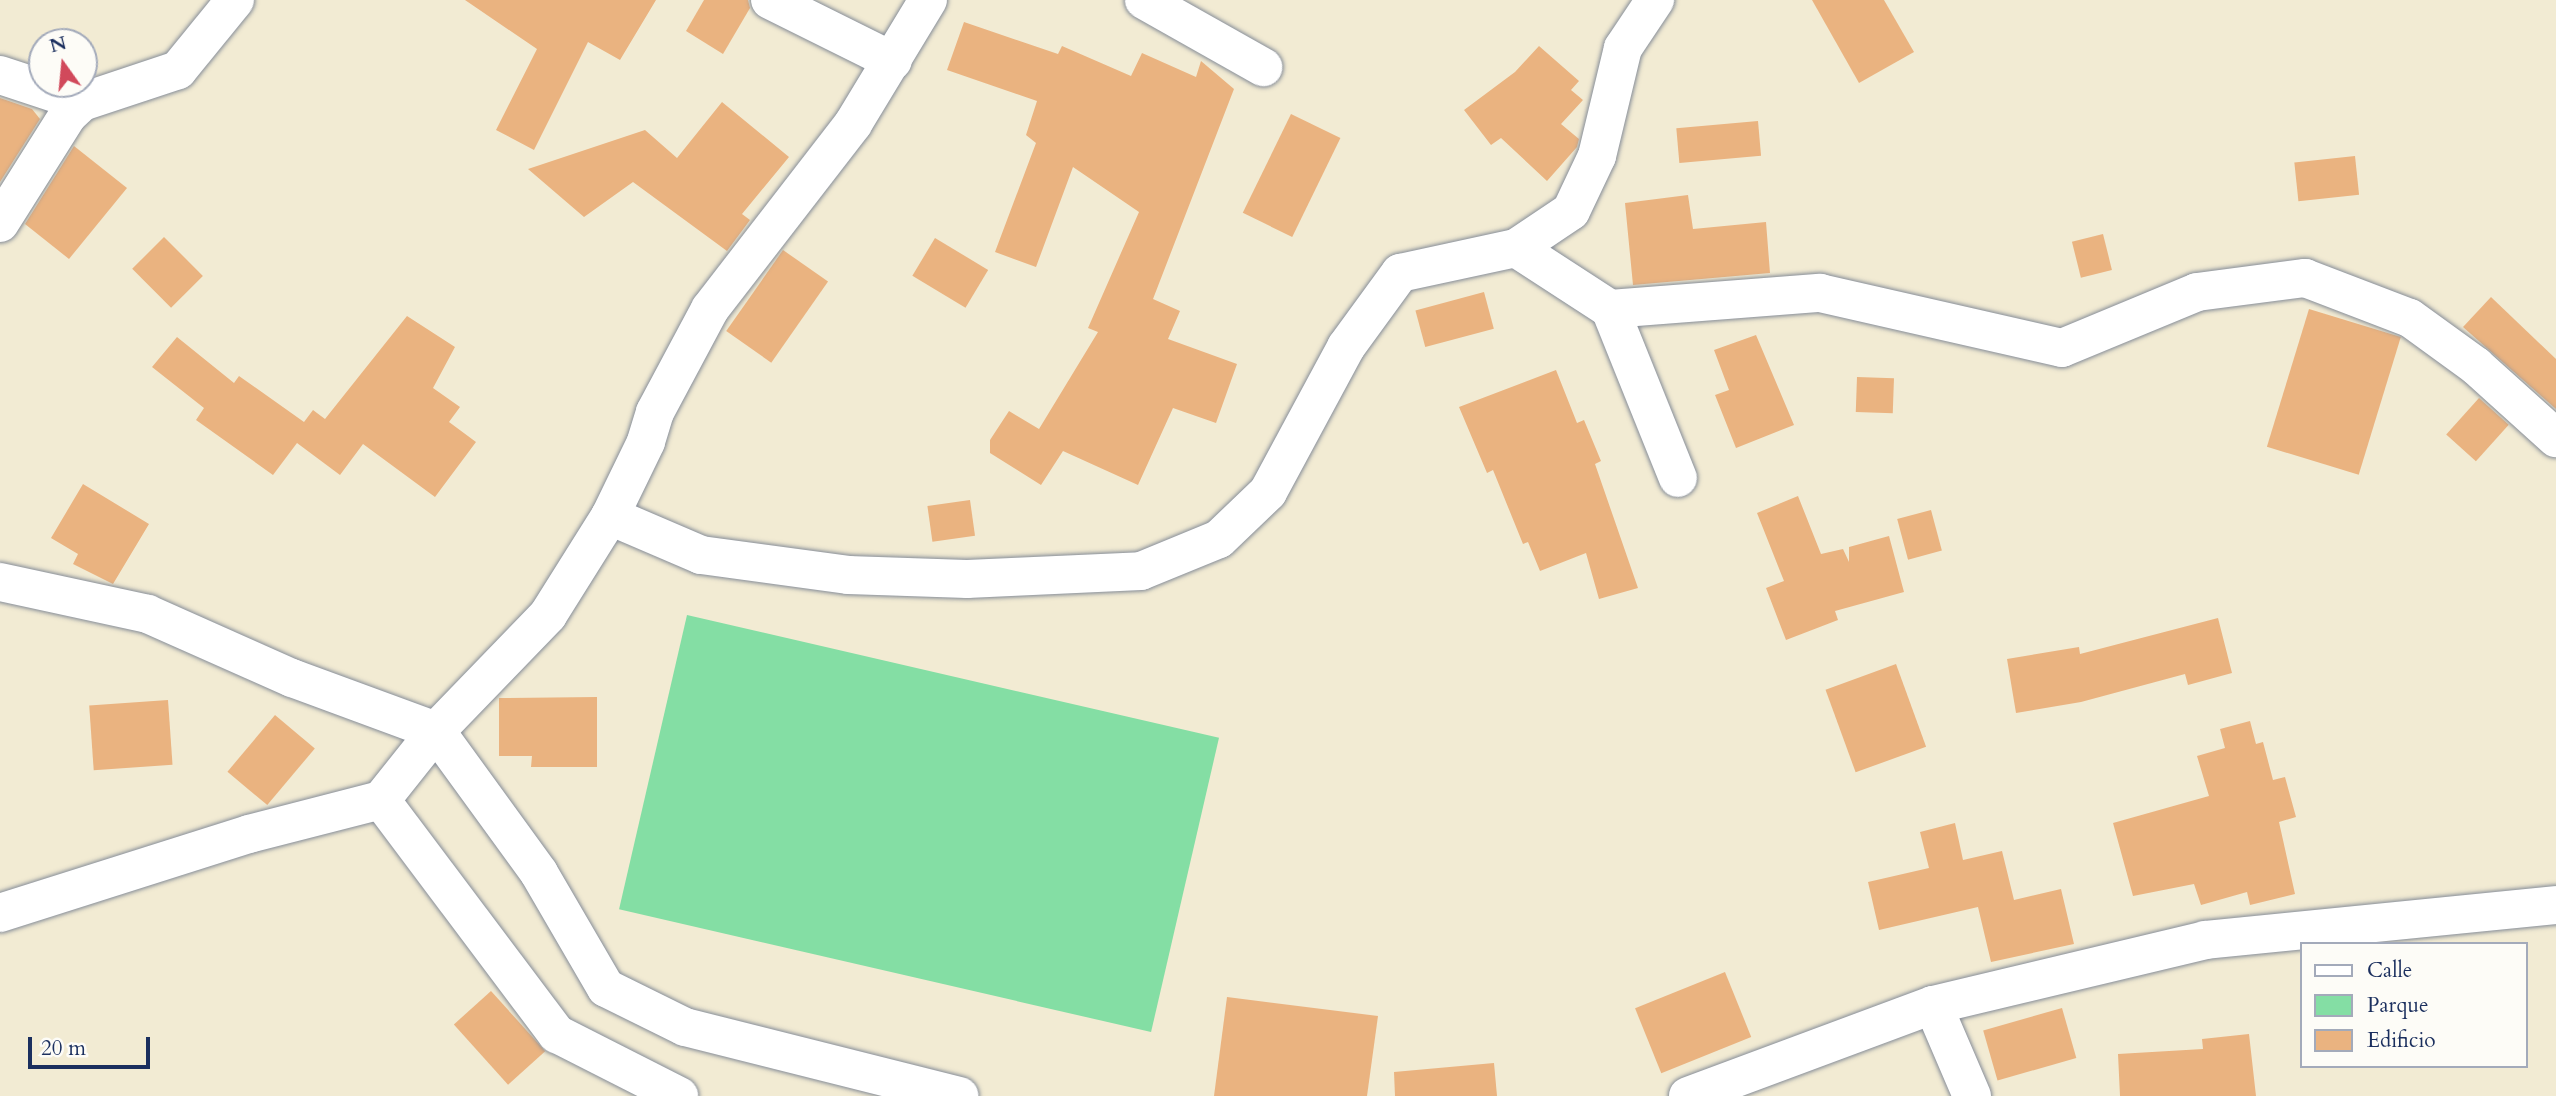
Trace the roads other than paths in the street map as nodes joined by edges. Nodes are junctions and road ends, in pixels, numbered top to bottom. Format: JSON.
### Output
{"nodes":[{"id":1,"x":235,"y":0,"type":"edge"},
{"id":2,"x":770,"y":0,"type":"edge"},
{"id":3,"x":928,"y":0,"type":"edge"},
{"id":4,"x":1144,"y":0,"type":"edge"},
{"id":5,"x":1655,"y":0,"type":"edge"},
{"id":6,"x":893,"y":61,"type":"junction"},
{"id":7,"x":1263,"y":67,"type":"dead end"},
{"id":8,"x":0,"y":75,"type":"edge"},
{"id":9,"x":82,"y":102,"type":"junction"},
{"id":10,"x":0,"y":223,"type":"edge"},
{"id":11,"x":1516,"y":248,"type":"junction"},
{"id":12,"x":1610,"y":309,"type":"junction"},
{"id":13,"x":2556,"y":438,"type":"edge"},
{"id":14,"x":1678,"y":478,"type":"dead end"},
{"id":15,"x":610,"y":516,"type":"junction"},
{"id":16,"x":0,"y":582,"type":"edge"},
{"id":17,"x":436,"y":731,"type":"junction"},
{"id":18,"x":382,"y":800,"type":"junction"},
{"id":19,"x":2556,"y":905,"type":"edge"},
{"id":20,"x":0,"y":913,"type":"edge"},
{"id":21,"x":1933,"y":1005,"type":"junction"},
{"id":22,"x":679,"y":1096,"type":"edge"},
{"id":23,"x":959,"y":1096,"type":"edge"},
{"id":24,"x":1688,"y":1096,"type":"edge"},
{"id":25,"x":1972,"y":1096,"type":"edge"}],
"edges":[{"from":1,"to":9,"type":"street"},
{"from":2,"to":6,"type":"street"},
{"from":3,"to":6,"type":"street"},
{"from":4,"to":7,"type":"street"},
{"from":5,"to":11,"type":"street"},
{"from":6,"to":15,"type":"street"},
{"from":8,"to":9,"type":"street"},
{"from":9,"to":10,"type":"street"},
{"from":11,"to":12,"type":"street"},
{"from":11,"to":15,"type":"street"},
{"from":12,"to":13,"type":"street"},
{"from":12,"to":14,"type":"street"},
{"from":15,"to":17,"type":"street"},
{"from":16,"to":17,"type":"street"},
{"from":17,"to":18,"type":"street"},
{"from":17,"to":23,"type":"street"},
{"from":18,"to":20,"type":"street"},
{"from":18,"to":22,"type":"street"},
{"from":19,"to":21,"type":"street"},
{"from":21,"to":24,"type":"street"},
{"from":21,"to":25,"type":"street"}]}
